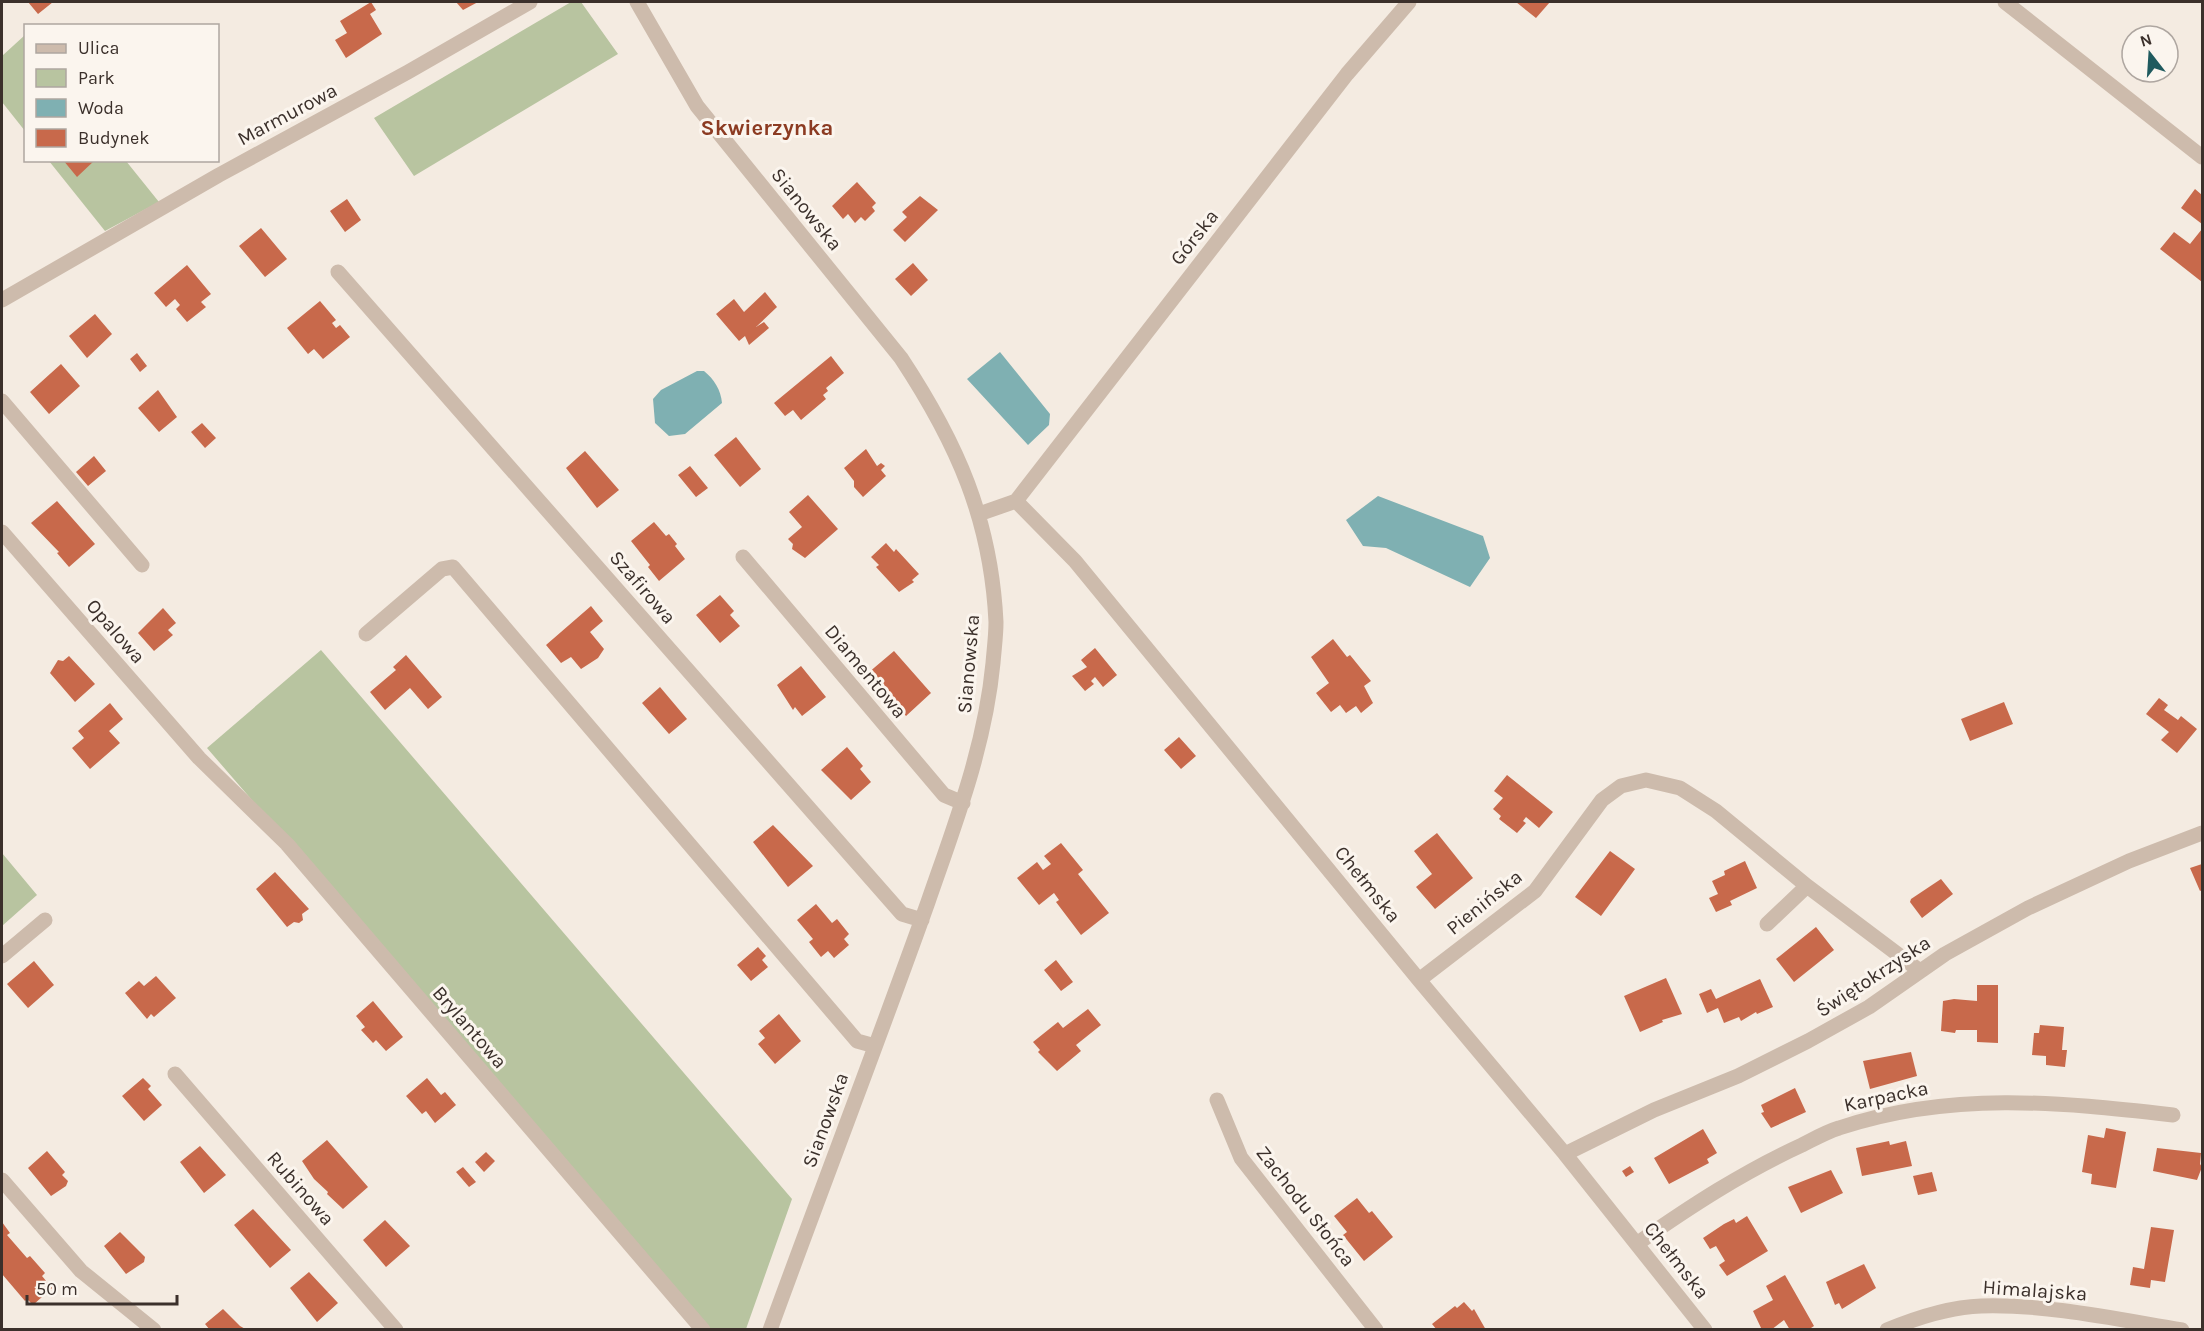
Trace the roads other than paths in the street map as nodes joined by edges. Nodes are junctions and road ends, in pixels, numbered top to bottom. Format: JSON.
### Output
{"nodes":[{"id":1,"x":530,"y":2,"type":"edge"},
{"id":2,"x":637,"y":2,"type":"edge"},
{"id":3,"x":1409,"y":2,"type":"edge"},
{"id":4,"x":2005,"y":2,"type":"edge"},
{"id":5,"x":2202,"y":157,"type":"edge"},
{"id":6,"x":338,"y":272,"type":"dead end"},
{"id":7,"x":2,"y":300,"type":"edge"},
{"id":8,"x":2,"y":401,"type":"edge"},
{"id":9,"x":1016,"y":501,"type":"junction"},
{"id":10,"x":979,"y":514,"type":"junction"},
{"id":11,"x":2,"y":532,"type":"edge"},
{"id":12,"x":743,"y":557,"type":"dead end"},
{"id":13,"x":142,"y":565,"type":"dead end"},
{"id":14,"x":366,"y":634,"type":"dead end"},
{"id":15,"x":199,"y":758,"type":"joint"},
{"id":16,"x":963,"y":803,"type":"junction"},
{"id":17,"x":2202,"y":833,"type":"edge"},
{"id":18,"x":1807,"y":886,"type":"junction"},
{"id":19,"x":45,"y":920,"type":"dead end"},
{"id":20,"x":922,"y":920,"type":"junction"},
{"id":21,"x":1767,"y":924,"type":"dead end"},
{"id":22,"x":2,"y":957,"type":"edge"},
{"id":23,"x":1920,"y":971,"type":"junction"},
{"id":24,"x":1419,"y":980,"type":"junction"},
{"id":25,"x":875,"y":1046,"type":"junction"},
{"id":26,"x":175,"y":1074,"type":"dead end"},
{"id":27,"x":1217,"y":1100,"type":"dead end"},
{"id":28,"x":2173,"y":1115,"type":"dead end"},
{"id":29,"x":1565,"y":1154,"type":"junction"},
{"id":30,"x":2,"y":1180,"type":"edge"},
{"id":31,"x":1638,"y":1243,"type":"junction"},
{"id":32,"x":154,"y":1329,"type":"edge"},
{"id":33,"x":396,"y":1329,"type":"edge"},
{"id":34,"x":702,"y":1329,"type":"edge"},
{"id":35,"x":770,"y":1329,"type":"edge"},
{"id":36,"x":1376,"y":1329,"type":"edge"},
{"id":37,"x":1705,"y":1329,"type":"edge"},
{"id":38,"x":1887,"y":1329,"type":"edge"},
{"id":39,"x":2182,"y":1329,"type":"edge"}],
"edges":[{"from":1,"to":7,"type":"street","name":"Marmurowa"},
{"from":2,"to":10,"type":"street","name":"Sianowska"},
{"from":3,"to":9,"type":"street","name":"Górska"},
{"from":4,"to":5,"type":"street"},
{"from":6,"to":20,"type":"street","name":"Szafirowa"},
{"from":8,"to":13,"type":"street"},
{"from":9,"to":10,"type":"street"},
{"from":9,"to":24,"type":"street","name":"Chełmska"},
{"from":10,"to":16,"type":"street","name":"Sianowska"},
{"from":11,"to":15,"type":"street","name":"Opalowa"},
{"from":12,"to":16,"type":"street","name":"Diamentowa"},
{"from":14,"to":25,"type":"street"},
{"from":15,"to":34,"type":"street","name":"Brylantowa"},
{"from":16,"to":20,"type":"street","name":"Sianowska"},
{"from":17,"to":23,"type":"street","name":"Świętokrzyska"},
{"from":18,"to":21,"type":"street"},
{"from":18,"to":23,"type":"street"},
{"from":18,"to":24,"type":"street","name":"Pienińska"},
{"from":19,"to":22,"type":"street"},
{"from":20,"to":25,"type":"street","name":"Sianowska"},
{"from":23,"to":29,"type":"street","name":"Świętokrzyska"},
{"from":24,"to":29,"type":"street","name":"Chełmska"},
{"from":25,"to":35,"type":"street","name":"Sianowska"},
{"from":26,"to":33,"type":"street","name":"Rubinowa"},
{"from":27,"to":36,"type":"street","name":"Zachodu Słońca"},
{"from":28,"to":31,"type":"street","name":"Karpacka"},
{"from":29,"to":31,"type":"street","name":"Chełmska"},
{"from":30,"to":32,"type":"street"},
{"from":31,"to":37,"type":"street","name":"Chełmska"},
{"from":38,"to":39,"type":"street","name":"Himalajska"}]}
